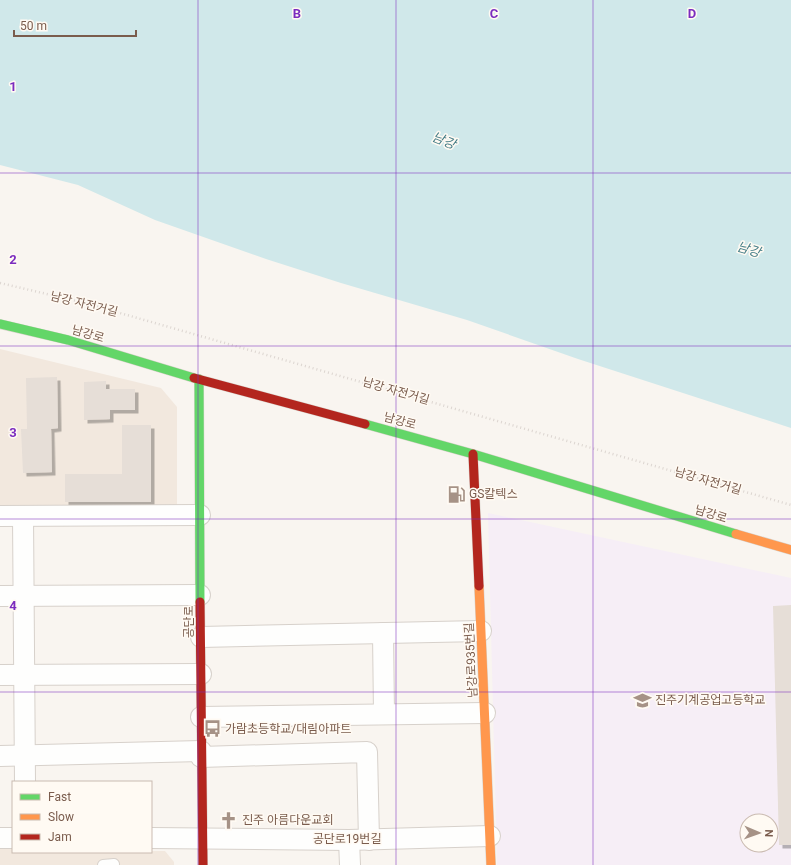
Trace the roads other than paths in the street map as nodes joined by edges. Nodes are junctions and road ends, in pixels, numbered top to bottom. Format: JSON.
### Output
{"nodes":[{"id":1,"x":0,"y":324,"type":"edge"},
{"id":2,"x":199,"y":379,"type":"junction"},
{"id":3,"x":473,"y":454,"type":"junction"},
{"id":4,"x":200,"y":515,"type":"junction"},
{"id":5,"x":0,"y":516,"type":"edge"},
{"id":6,"x":23,"y":516,"type":"junction"},
{"id":7,"x":791,"y":550,"type":"edge"},
{"id":8,"x":200,"y":595,"type":"junction"},
{"id":9,"x":0,"y":596,"type":"edge"},
{"id":10,"x":24,"y":596,"type":"junction"},
{"id":11,"x":481,"y":631,"type":"junction"},
{"id":12,"x":383,"y":633,"type":"junction"},
{"id":13,"x":201,"y":637,"type":"junction"},
{"id":14,"x":201,"y":674,"type":"junction"},
{"id":15,"x":0,"y":675,"type":"edge"},
{"id":16,"x":24,"y":675,"type":"junction"},
{"id":17,"x":485,"y":713,"type":"junction"},
{"id":18,"x":384,"y":714,"type":"junction"},
{"id":19,"x":201,"y":717,"type":"junction"},
{"id":20,"x":201,"y":754,"type":"junction"},
{"id":21,"x":0,"y":756,"type":"edge"},
{"id":22,"x":25,"y":756,"type":"junction"},
{"id":23,"x":25,"y":781,"type":"edge"},
{"id":24,"x":490,"y":836,"type":"junction"},
{"id":25,"x":0,"y":838,"type":"edge"},
{"id":26,"x":12,"y":838,"type":"edge"},
{"id":27,"x":152,"y":838,"type":"edge"},
{"id":28,"x":203,"y":838,"type":"junction"},
{"id":29,"x":349,"y":840,"type":"junction"},
{"id":30,"x":369,"y":840,"type":"junction"},
{"id":31,"x":114,"y":864,"type":"dead end"},
{"id":32,"x":103,"y":865,"type":"edge"},
{"id":33,"x":203,"y":865,"type":"edge"},
{"id":34,"x":350,"y":865,"type":"edge"},
{"id":35,"x":491,"y":865,"type":"edge"}],
"edges":[{"from":1,"to":2,"type":"street","name":"남강로"},
{"from":2,"to":3,"type":"street","name":"남강로"},
{"from":2,"to":4,"type":"street","name":"공단로"},
{"from":3,"to":7,"type":"street","name":"남강로"},
{"from":3,"to":11,"type":"street","name":"남강로935번길"},
{"from":4,"to":6,"type":"street"},
{"from":4,"to":8,"type":"street","name":"공단로"},
{"from":5,"to":6,"type":"street"},
{"from":6,"to":10,"type":"street"},
{"from":8,"to":10,"type":"street"},
{"from":8,"to":13,"type":"street","name":"공단로"},
{"from":9,"to":10,"type":"street"},
{"from":10,"to":16,"type":"street"},
{"from":11,"to":12,"type":"street"},
{"from":11,"to":17,"type":"street","name":"남강로935번길"},
{"from":12,"to":13,"type":"street"},
{"from":12,"to":18,"type":"street"},
{"from":13,"to":14,"type":"street","name":"공단로"},
{"from":14,"to":16,"type":"street"},
{"from":14,"to":19,"type":"street","name":"공단로"},
{"from":15,"to":16,"type":"street"},
{"from":16,"to":22,"type":"street"},
{"from":17,"to":18,"type":"street"},
{"from":17,"to":24,"type":"street","name":"남강로935번길"},
{"from":18,"to":19,"type":"street"},
{"from":19,"to":20,"type":"street","name":"공단로"},
{"from":20,"to":22,"type":"street"},
{"from":20,"to":28,"type":"street","name":"공단로"},
{"from":20,"to":30,"type":"street"},
{"from":21,"to":22,"type":"street"},
{"from":22,"to":23,"type":"street"},
{"from":24,"to":30,"type":"street","name":"공단로19번길"},
{"from":24,"to":35,"type":"street","name":"남강로935번길"},
{"from":25,"to":26,"type":"street"},
{"from":27,"to":28,"type":"street","name":"공단로19번길"},
{"from":28,"to":29,"type":"street","name":"공단로19번길"},
{"from":28,"to":33,"type":"street","name":"공단로"},
{"from":29,"to":30,"type":"street","name":"공단로19번길"},
{"from":29,"to":34,"type":"street"},
{"from":31,"to":32,"type":"lane"}]}
